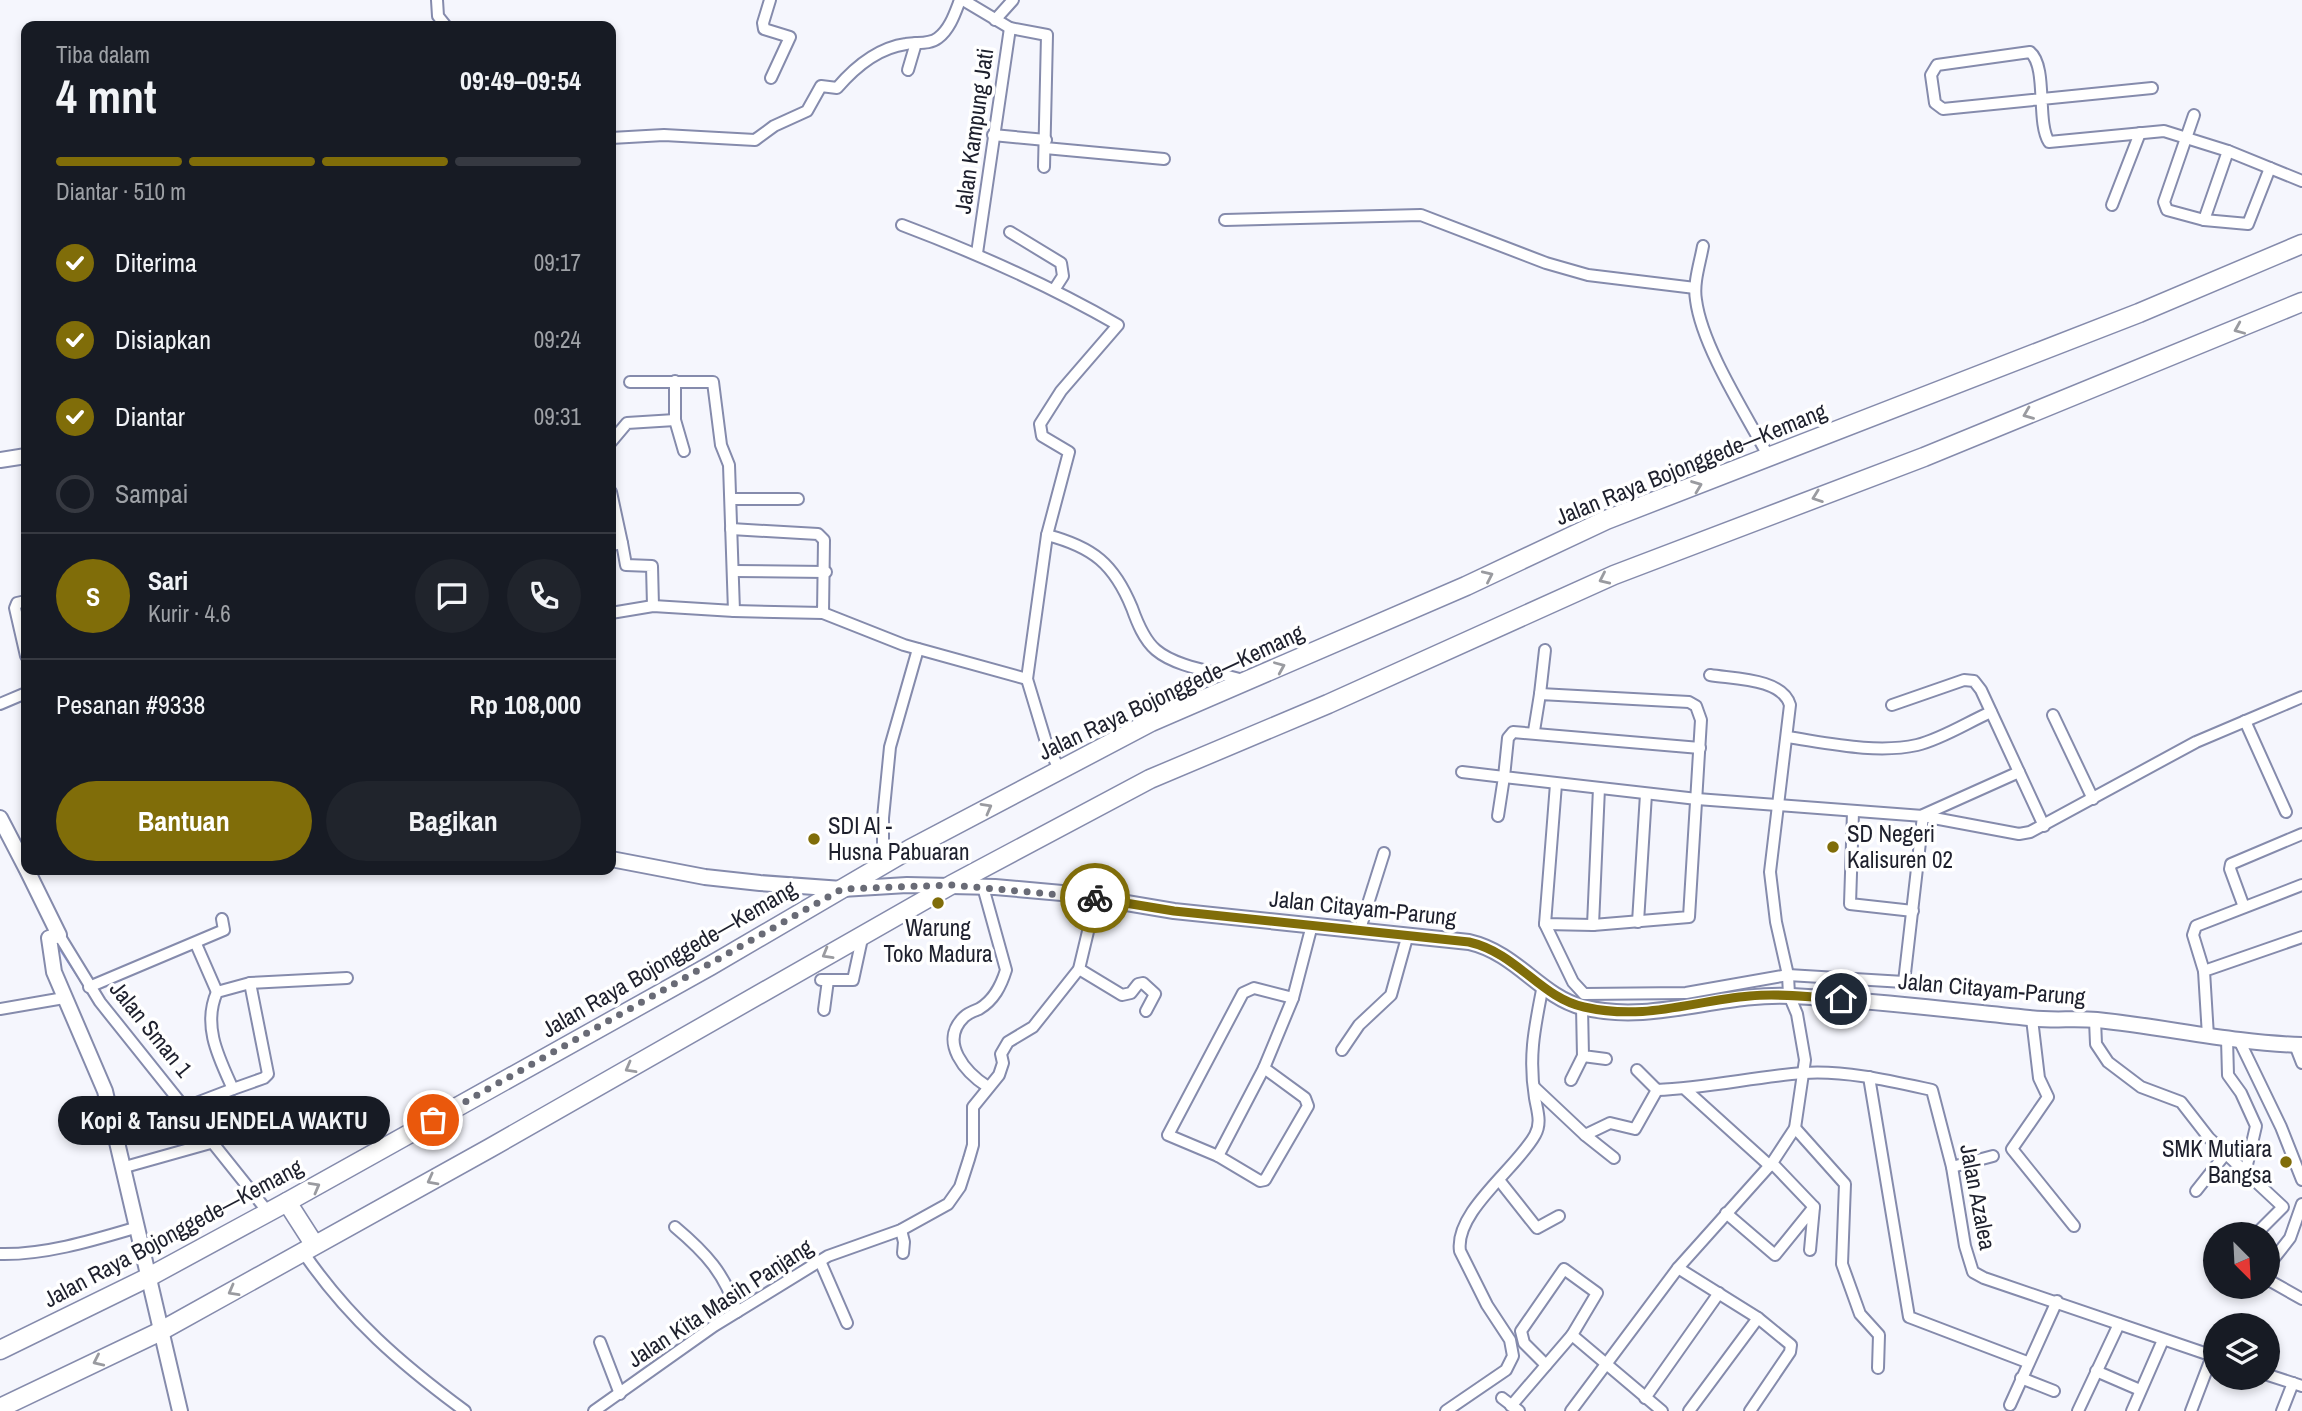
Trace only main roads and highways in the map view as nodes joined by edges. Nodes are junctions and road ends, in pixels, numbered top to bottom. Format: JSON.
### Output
{"nodes":[{"id":1,"x":2302,"y":244,"type":"edge"},
{"id":2,"x":2302,"y":302,"type":"edge"},
{"id":3,"x":21,"y":457,"type":"edge"},
{"id":4,"x":0,"y":460,"type":"edge"},
{"id":5,"x":0,"y":818,"type":"edge"},
{"id":6,"x":21,"y":858,"type":"edge"},
{"id":7,"x":616,"y":860,"type":"edge"},
{"id":8,"x":30,"y":875,"type":"edge"},
{"id":9,"x":951,"y":885,"type":"junction"},
{"id":10,"x":842,"y":889,"type":"junction"},
{"id":11,"x":2299,"y":1045,"type":"edge"},
{"id":12,"x":287,"y":1202,"type":"junction"},
{"id":13,"x":308,"y":1248,"type":"junction"},
{"id":14,"x":147,"y":1278,"type":"junction"},
{"id":15,"x":159,"y":1332,"type":"junction"},
{"id":16,"x":0,"y":1350,"type":"edge"},
{"id":17,"x":0,"y":1408,"type":"edge"},
{"id":18,"x":180,"y":1411,"type":"edge"}],
"edges":[{"from":10,"to":1,"type":"highway","name":"Jalan Raya Bojonggede—Kemang","one_way":true},
{"from":2,"to":9,"type":"highway","one_way":true},
{"from":3,"to":4,"type":"main road"},
{"from":5,"to":6,"type":"main road"},
{"from":7,"to":10,"type":"main road","name":"Jalan Citayam-Parung"},
{"from":8,"to":14,"type":"main road"},
{"from":9,"to":10,"type":"main road","name":"Jalan Citayam-Parung"},
{"from":9,"to":11,"type":"main road","name":"Jalan Citayam-Parung"},
{"from":9,"to":13,"type":"highway","one_way":true},
{"from":12,"to":10,"type":"highway","name":"Jalan Raya Bojonggede—Kemang","one_way":true},
{"from":12,"to":13,"type":"highway"},
{"from":12,"to":14,"type":"highway","name":"Jalan Raya Bojonggede—Kemang"},
{"from":13,"to":15,"type":"highway","one_way":true},
{"from":14,"to":15,"type":"main road"},
{"from":14,"to":16,"type":"highway","name":"Jalan Raya Bojonggede—Kemang"},
{"from":15,"to":17,"type":"highway","one_way":true},
{"from":15,"to":18,"type":"main road"}]}
